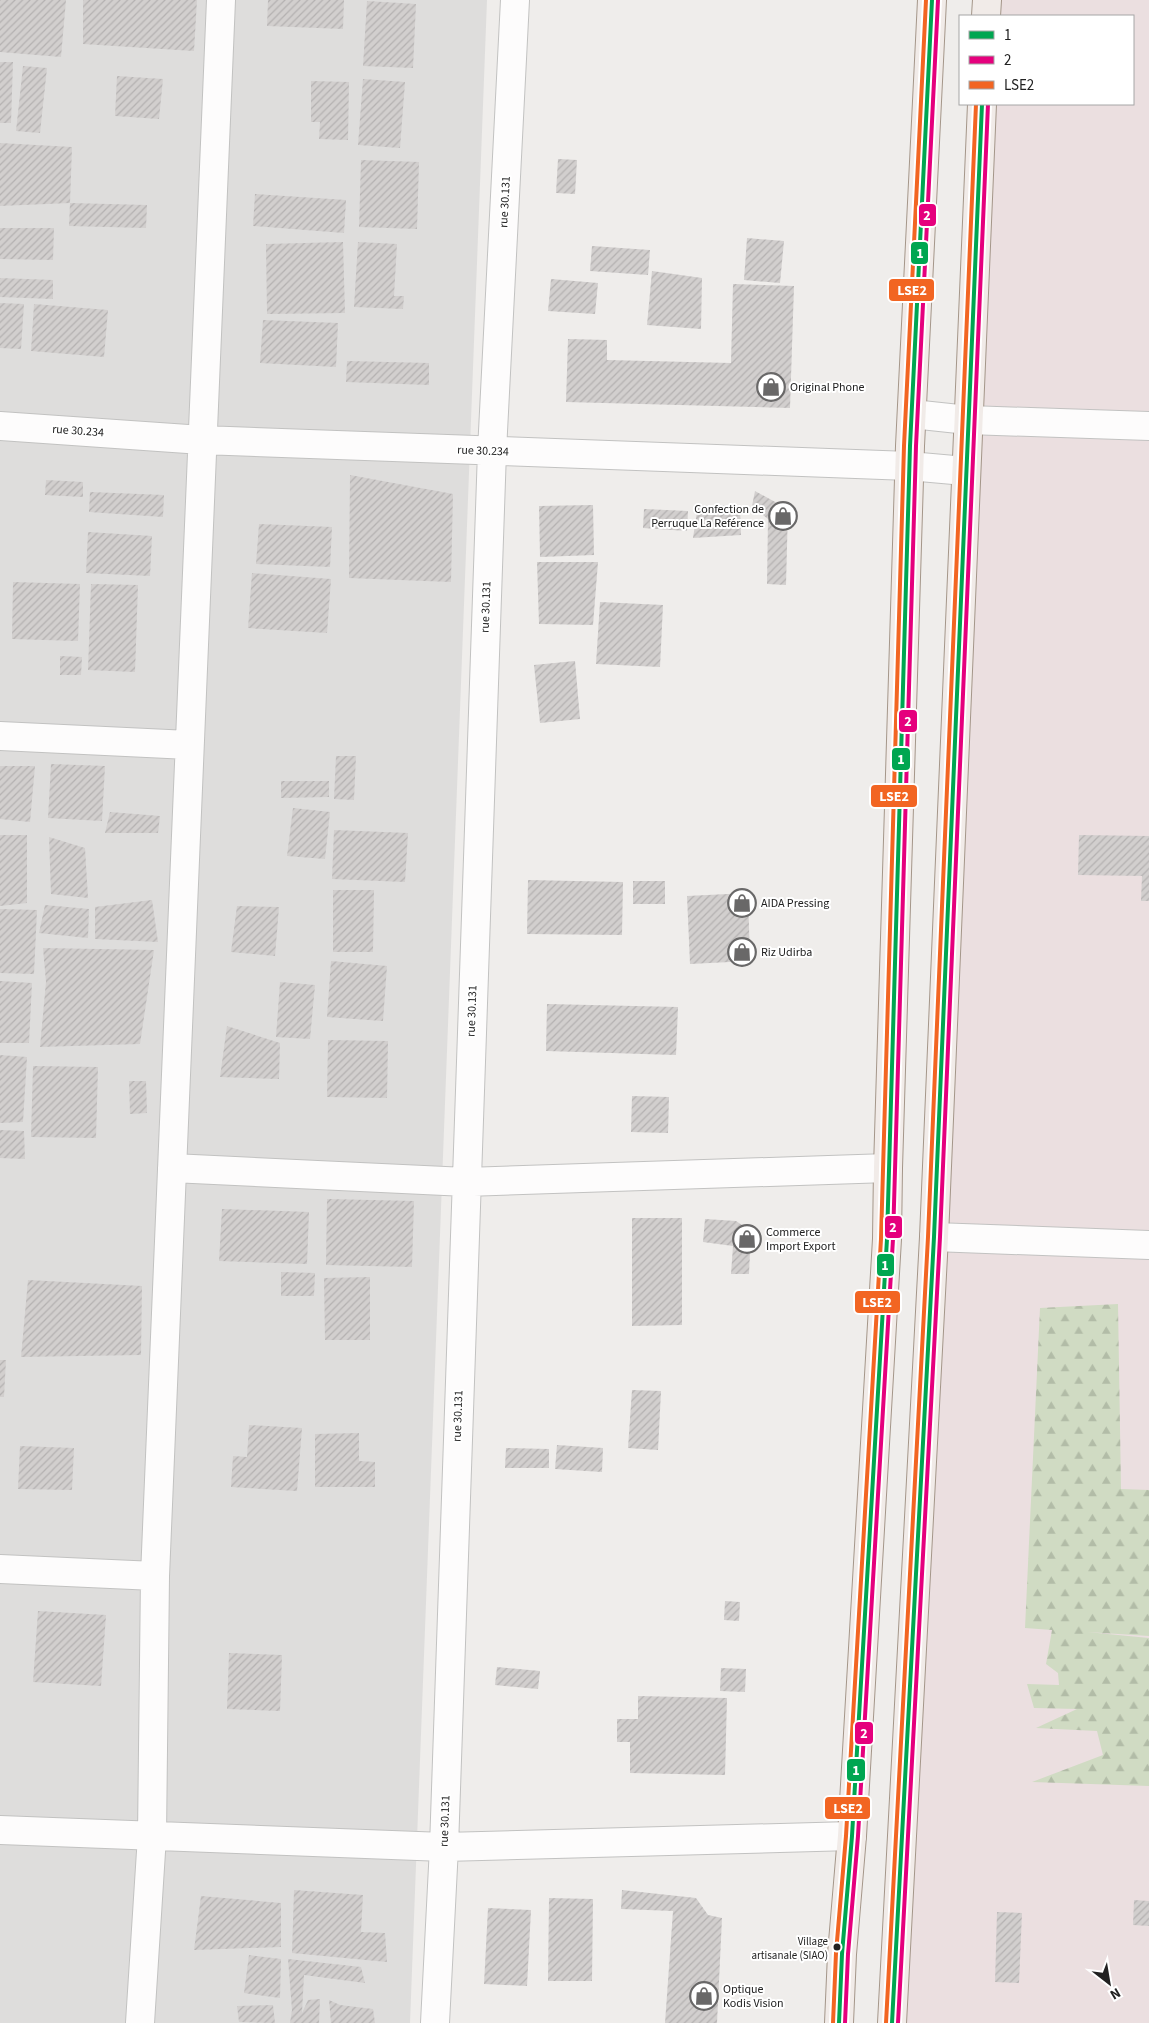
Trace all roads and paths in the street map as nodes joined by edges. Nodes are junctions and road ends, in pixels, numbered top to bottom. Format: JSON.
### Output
{"nodes":[{"id":1,"x":221,"y":0,"type":"edge"},
{"id":2,"x":515,"y":0,"type":"edge"},
{"id":3,"x":932,"y":0,"type":"edge"},
{"id":4,"x":986,"y":0,"type":"edge"},
{"id":5,"x":986,"y":15,"type":"edge"},
{"id":6,"x":982,"y":105,"type":"edge"},
{"id":7,"x":912,"y":414,"type":"junction"},
{"id":8,"x":968,"y":420,"type":"junction"},
{"id":9,"x":0,"y":426,"type":"edge"},
{"id":10,"x":1149,"y":426,"type":"edge"},
{"id":11,"x":202,"y":440,"type":"junction"},
{"id":12,"x":492,"y":451,"type":"junction"},
{"id":13,"x":910,"y":466,"type":"junction"},
{"id":14,"x":965,"y":471,"type":"junction"},
{"id":15,"x":0,"y":736,"type":"edge"},
{"id":16,"x":189,"y":745,"type":"junction"},
{"id":17,"x":172,"y":1168,"type":"junction"},
{"id":18,"x":888,"y":1168,"type":"junction"},
{"id":19,"x":466,"y":1182,"type":"junction"},
{"id":20,"x":934,"y":1237,"type":"junction"},
{"id":21,"x":1149,"y":1245,"type":"edge"},
{"id":22,"x":0,"y":1569,"type":"edge"},
{"id":23,"x":155,"y":1576,"type":"junction"},
{"id":24,"x":0,"y":1830,"type":"edge"},
{"id":25,"x":152,"y":1836,"type":"junction"},
{"id":26,"x":852,"y":1836,"type":"junction"},
{"id":27,"x":444,"y":1847,"type":"junction"},
{"id":28,"x":140,"y":2023,"type":"edge"},
{"id":29,"x":435,"y":2023,"type":"edge"},
{"id":30,"x":839,"y":2023,"type":"edge"},
{"id":31,"x":892,"y":2023,"type":"edge"}],
"edges":[{"from":1,"to":11,"type":"street"},
{"from":2,"to":12,"type":"street","name":"rue 30.131"},
{"from":3,"to":7,"type":"main road"},
{"from":4,"to":5,"type":"main road"},
{"from":6,"to":8,"type":"main road"},
{"from":7,"to":8,"type":"street"},
{"from":7,"to":13,"type":"main road"},
{"from":8,"to":10,"type":"street"},
{"from":8,"to":14,"type":"main road"},
{"from":9,"to":11,"type":"street","name":"rue 30.234"},
{"from":11,"to":12,"type":"street","name":"rue 30.234"},
{"from":11,"to":16,"type":"street"},
{"from":12,"to":13,"type":"street","name":"rue 30.234"},
{"from":12,"to":19,"type":"street","name":"rue 30.131"},
{"from":13,"to":14,"type":"street","name":"rue 30.234"},
{"from":13,"to":18,"type":"main road"},
{"from":14,"to":20,"type":"main road"},
{"from":15,"to":16,"type":"street"},
{"from":16,"to":17,"type":"street"},
{"from":17,"to":19,"type":"street"},
{"from":17,"to":23,"type":"street"},
{"from":18,"to":19,"type":"street"},
{"from":18,"to":26,"type":"main road"},
{"from":19,"to":27,"type":"street","name":"rue 30.131"},
{"from":20,"to":21,"type":"street"},
{"from":20,"to":31,"type":"main road"},
{"from":22,"to":23,"type":"street"},
{"from":23,"to":25,"type":"street"},
{"from":24,"to":25,"type":"street"},
{"from":25,"to":27,"type":"street"},
{"from":25,"to":28,"type":"street"},
{"from":26,"to":27,"type":"street"},
{"from":26,"to":30,"type":"main road"},
{"from":27,"to":29,"type":"street","name":"rue 30.131"}]}
